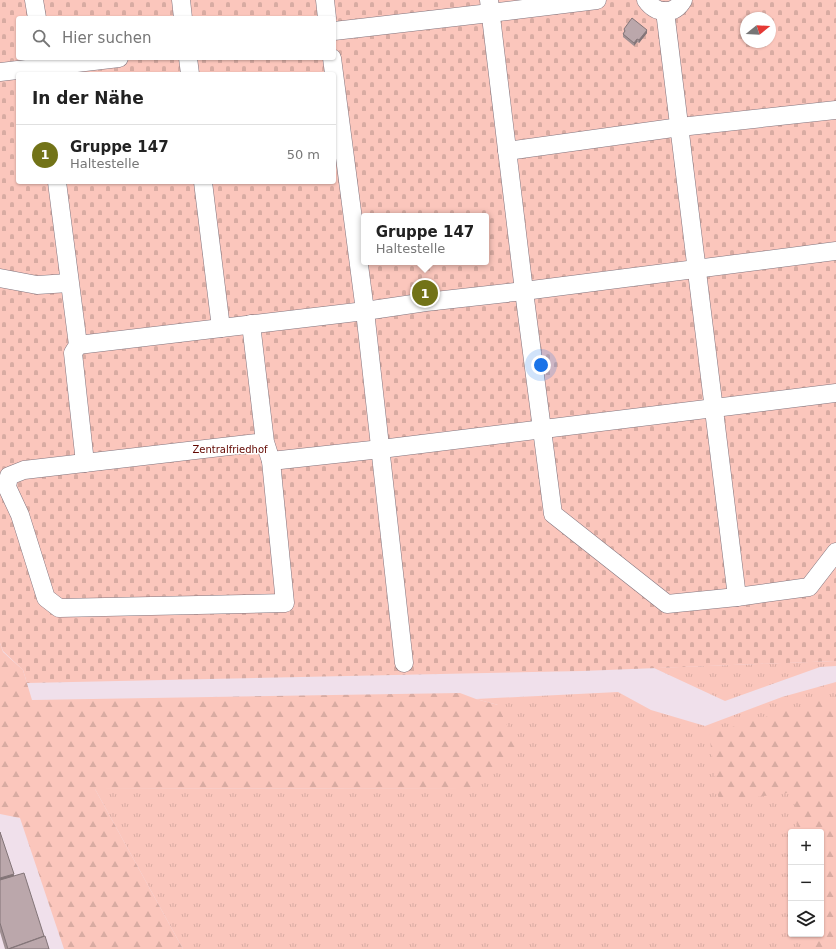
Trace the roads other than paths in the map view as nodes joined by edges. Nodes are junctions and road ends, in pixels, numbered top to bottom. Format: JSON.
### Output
{"nodes":[{"id":1,"x":34,"y":0,"type":"edge"},
{"id":2,"x":181,"y":0,"type":"edge"},
{"id":3,"x":325,"y":0,"type":"edge"},
{"id":4,"x":597,"y":0,"type":"edge"},
{"id":5,"x":646,"y":0,"type":"edge"},
{"id":6,"x":683,"y":0,"type":"edge"},
{"id":7,"x":489,"y":7,"type":"edge"},
{"id":8,"x":666,"y":11,"type":"junction"},
{"id":9,"x":36,"y":16,"type":"edge"},
{"id":10,"x":183,"y":16,"type":"edge"},
{"id":11,"x":327,"y":16,"type":"edge"},
{"id":12,"x":336,"y":31,"type":"edge"},
{"id":13,"x":102,"y":60,"type":"edge"},
{"id":14,"x":188,"y":60,"type":"edge"},
{"id":15,"x":332,"y":60,"type":"edge"},
{"id":16,"x":42,"y":67,"type":"edge"},
{"id":17,"x":0,"y":72,"type":"edge"},
{"id":18,"x":190,"y":72,"type":"edge"},
{"id":19,"x":334,"y":72,"type":"edge"},
{"id":20,"x":336,"y":89,"type":"edge"},
{"id":21,"x":836,"y":110,"type":"edge"},
{"id":22,"x":680,"y":127,"type":"junction"},
{"id":23,"x":507,"y":151,"type":"junction"},
{"id":24,"x":57,"y":184,"type":"edge"},
{"id":25,"x":203,"y":184,"type":"edge"},
{"id":26,"x":836,"y":251,"type":"edge"},
{"id":27,"x":697,"y":269,"type":"junction"},
{"id":28,"x":0,"y":278,"type":"edge"},
{"id":29,"x":69,"y":283,"type":"junction"},
{"id":30,"x":524,"y":291,"type":"junction"},
{"id":31,"x":365,"y":311,"type":"junction"},
{"id":32,"x":251,"y":324,"type":"junction"},
{"id":33,"x":221,"y":328,"type":"junction"},
{"id":34,"x":78,"y":345,"type":"junction"},
{"id":35,"x":836,"y":393,"type":"edge"},
{"id":36,"x":714,"y":408,"type":"junction"},
{"id":37,"x":542,"y":429,"type":"junction"},
{"id":38,"x":265,"y":442,"type":"junction"},
{"id":39,"x":381,"y":449,"type":"junction"},
{"id":40,"x":271,"y":461,"type":"junction"},
{"id":41,"x":85,"y":463,"type":"junction"},
{"id":42,"x":836,"y":552,"type":"edge"},
{"id":43,"x":737,"y":597,"type":"junction"},
{"id":44,"x":404,"y":663,"type":"dead end"}],
"edges":[{"from":1,"to":9,"type":"lane"},
{"from":2,"to":10,"type":"lane"},
{"from":3,"to":11,"type":"lane"},
{"from":4,"to":7,"type":"lane"},
{"from":5,"to":8,"type":"lane"},
{"from":6,"to":8,"type":"lane"},
{"from":7,"to":12,"type":"lane"},
{"from":7,"to":23,"type":"lane"},
{"from":8,"to":22,"type":"lane"},
{"from":13,"to":16,"type":"lane"},
{"from":14,"to":18,"type":"lane"},
{"from":15,"to":19,"type":"lane"},
{"from":16,"to":17,"type":"lane"},
{"from":20,"to":31,"type":"lane"},
{"from":21,"to":22,"type":"lane"},
{"from":22,"to":23,"type":"lane"},
{"from":22,"to":27,"type":"lane"},
{"from":23,"to":30,"type":"lane"},
{"from":24,"to":29,"type":"lane"},
{"from":25,"to":33,"type":"lane"},
{"from":26,"to":27,"type":"lane"},
{"from":27,"to":30,"type":"lane"},
{"from":27,"to":36,"type":"lane"},
{"from":28,"to":29,"type":"lane"},
{"from":29,"to":34,"type":"lane"},
{"from":30,"to":31,"type":"lane"},
{"from":30,"to":37,"type":"lane"},
{"from":31,"to":32,"type":"lane"},
{"from":31,"to":39,"type":"lane"},
{"from":32,"to":33,"type":"lane"},
{"from":32,"to":38,"type":"lane"},
{"from":33,"to":34,"type":"lane"},
{"from":34,"to":41,"type":"lane"},
{"from":35,"to":36,"type":"lane"},
{"from":36,"to":37,"type":"lane"},
{"from":36,"to":43,"type":"lane"},
{"from":37,"to":39,"type":"lane"},
{"from":37,"to":43,"type":"lane"},
{"from":38,"to":40,"type":"lane"},
{"from":38,"to":41,"type":"lane"},
{"from":39,"to":40,"type":"lane"},
{"from":39,"to":44,"type":"lane"},
{"from":40,"to":41,"type":"lane"},
{"from":42,"to":43,"type":"lane"}]}
